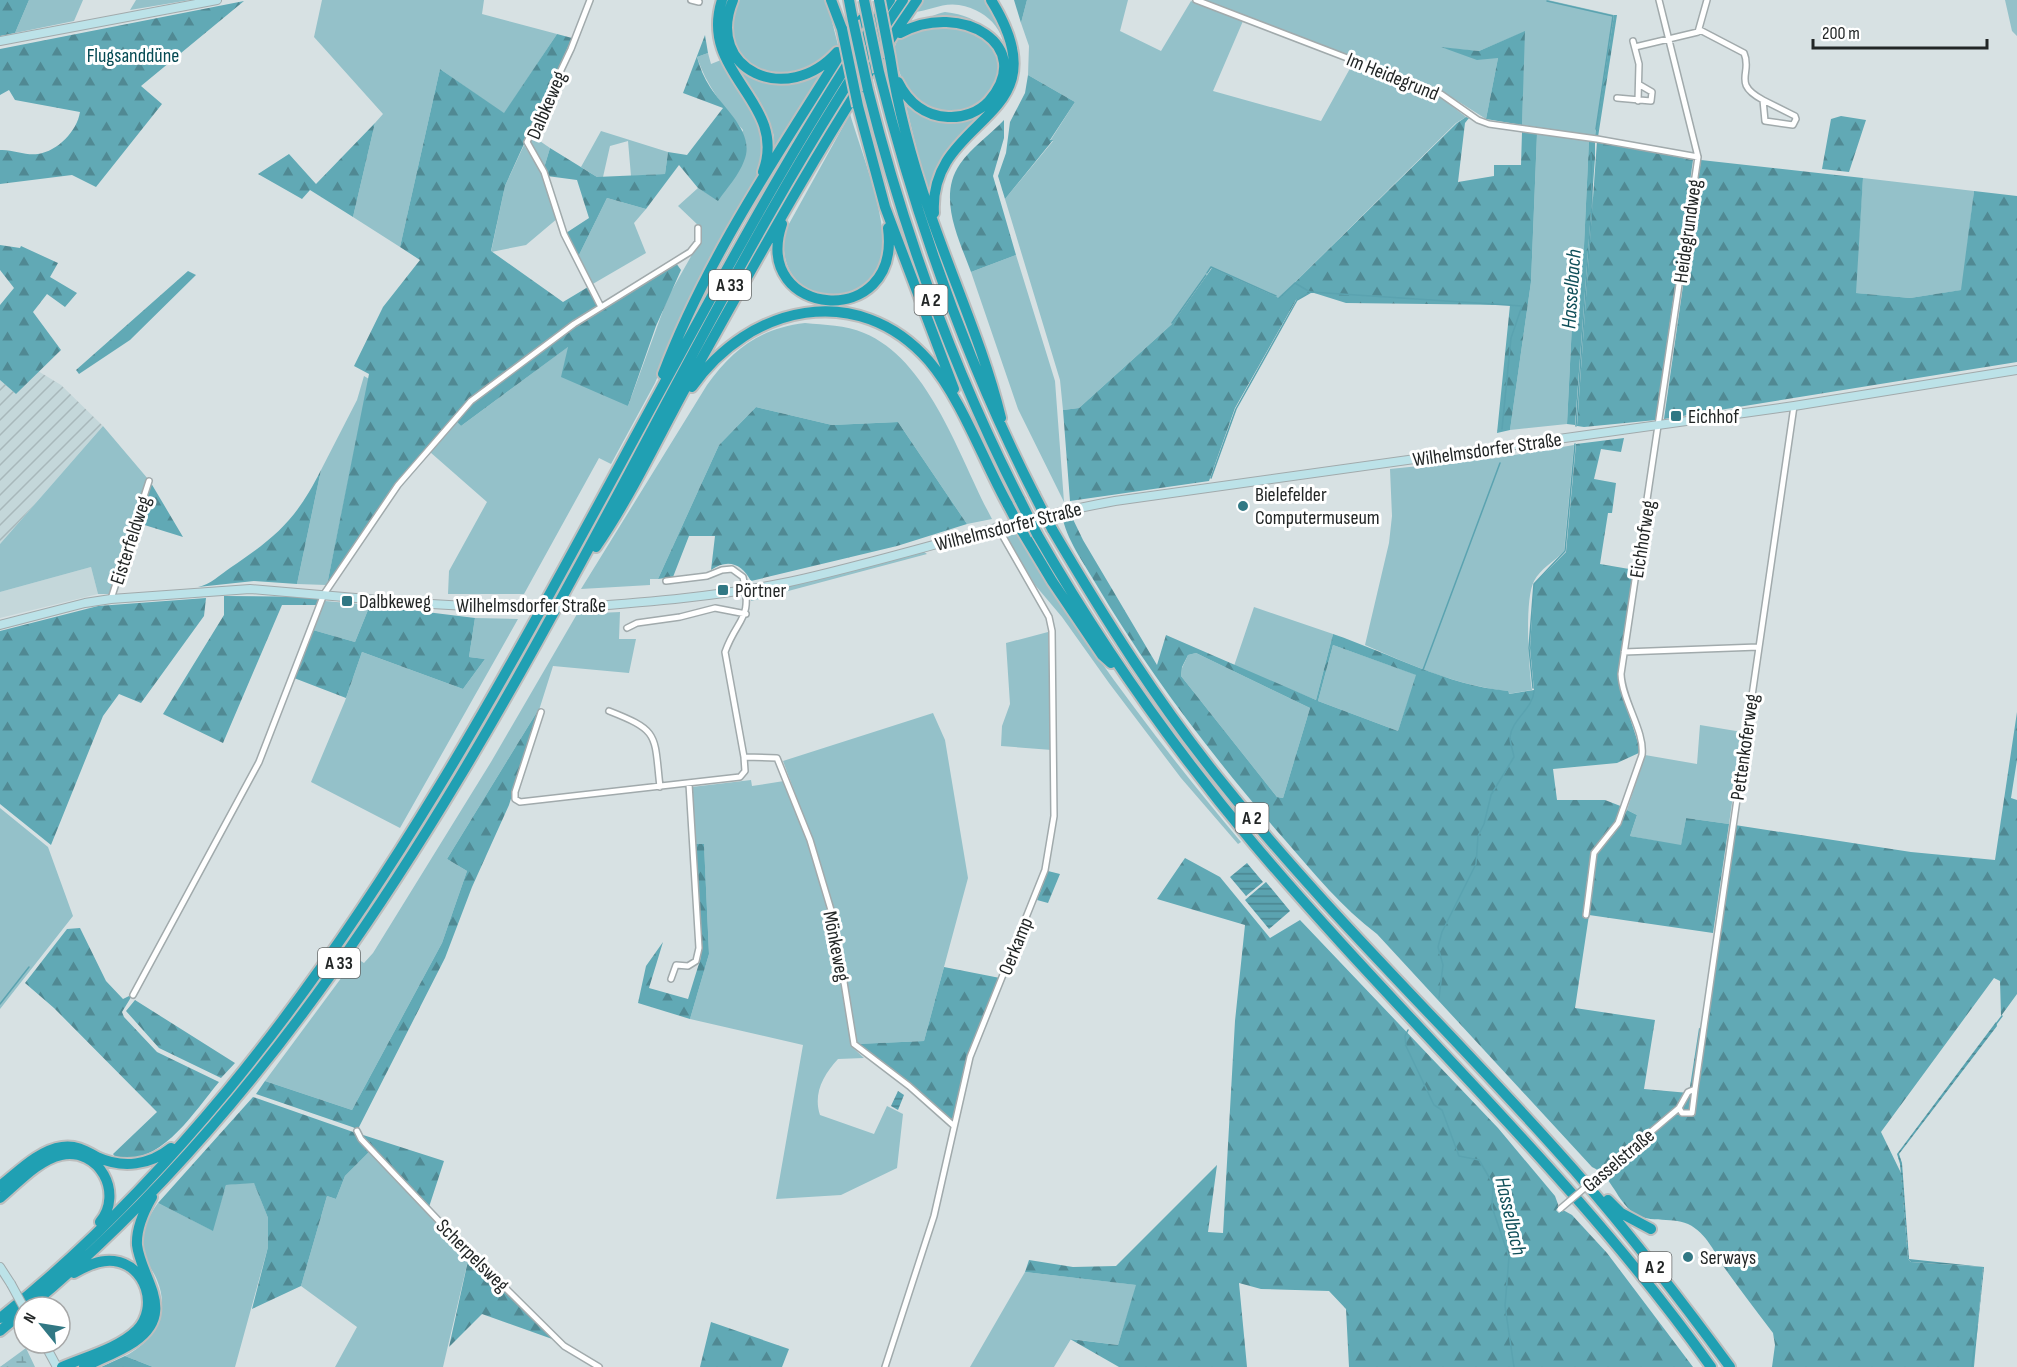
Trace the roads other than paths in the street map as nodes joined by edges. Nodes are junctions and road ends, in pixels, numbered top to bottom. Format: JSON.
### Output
{"nodes":[{"id":1,"x":217,"y":0,"type":"edge"},
{"id":2,"x":590,"y":0,"type":"edge"},
{"id":3,"x":691,"y":0,"type":"edge"},
{"id":4,"x":722,"y":0,"type":"edge"},
{"id":5,"x":734,"y":0,"type":"edge"},
{"id":6,"x":831,"y":0,"type":"edge"},
{"id":7,"x":837,"y":0,"type":"edge"},
{"id":8,"x":849,"y":0,"type":"edge"},
{"id":9,"x":864,"y":0,"type":"edge"},
{"id":10,"x":877,"y":0,"type":"edge"},
{"id":11,"x":890,"y":0,"type":"edge"},
{"id":12,"x":903,"y":0,"type":"edge"},
{"id":13,"x":917,"y":0,"type":"edge"},
{"id":14,"x":991,"y":0,"type":"edge"},
{"id":15,"x":1196,"y":0,"type":"edge"},
{"id":16,"x":1659,"y":0,"type":"edge"},
{"id":17,"x":1707,"y":0,"type":"edge"},
{"id":18,"x":699,"y":2,"type":"dead end"},
{"id":19,"x":191,"y":3,"type":"edge"},
{"id":20,"x":928,"y":12,"type":"dead end"},
{"id":21,"x":858,"y":20,"type":"junction"},
{"id":22,"x":983,"y":20,"type":"dead end"},
{"id":23,"x":842,"y":29,"type":"junction"},
{"id":24,"x":1700,"y":30,"type":"junction"},
{"id":25,"x":1668,"y":39,"type":"junction"},
{"id":26,"x":0,"y":42,"type":"edge"},
{"id":27,"x":891,"y":63,"type":"junction"},
{"id":28,"x":876,"y":69,"type":"junction"},
{"id":29,"x":1640,"y":85,"type":"junction"},
{"id":30,"x":1617,"y":98,"type":"dead end"},
{"id":31,"x":1763,"y":100,"type":"junction"},
{"id":32,"x":1638,"y":101,"type":"junction"},
{"id":33,"x":1698,"y":157,"type":"junction"},
{"id":34,"x":755,"y":192,"type":"junction"},
{"id":35,"x":790,"y":204,"type":"junction"},
{"id":36,"x":885,"y":207,"type":"junction"},
{"id":37,"x":698,"y":228,"type":"dead end"},
{"id":38,"x":937,"y":231,"type":"junction"},
{"id":39,"x":601,"y":307,"type":"junction"},
{"id":40,"x":2017,"y":370,"type":"edge"},
{"id":41,"x":1794,"y":406,"type":"junction"},
{"id":42,"x":645,"y":418,"type":"junction"},
{"id":43,"x":1659,"y":425,"type":"junction"},
{"id":44,"x":969,"y":427,"type":"junction"},
{"id":45,"x":663,"y":430,"type":"junction"},
{"id":46,"x":1007,"y":441,"type":"junction"},
{"id":47,"x":149,"y":481,"type":"dead end"},
{"id":48,"x":997,"y":526,"type":"junction"},
{"id":49,"x":573,"y":579,"type":"junction"},
{"id":50,"x":666,"y":581,"type":"dead end"},
{"id":51,"x":746,"y":590,"type":"junction"},
{"id":52,"x":324,"y":594,"type":"junction"},
{"id":53,"x":111,"y":599,"type":"junction"},
{"id":54,"x":746,"y":614,"type":"junction"},
{"id":55,"x":0,"y":625,"type":"edge"},
{"id":56,"x":627,"y":628,"type":"dead end"},
{"id":57,"x":1758,"y":647,"type":"junction"},
{"id":58,"x":1624,"y":652,"type":"junction"},
{"id":59,"x":1124,"y":675,"type":"junction"},
{"id":60,"x":609,"y":711,"type":"dead end"},
{"id":61,"x":541,"y":712,"type":"dead end"},
{"id":62,"x":744,"y":757,"type":"junction"},
{"id":63,"x":689,"y":784,"type":"junction"},
{"id":64,"x":660,"y":787,"type":"junction"},
{"id":65,"x":1586,"y":915,"type":"dead end"},
{"id":66,"x":671,"y":979,"type":"dead end"},
{"id":67,"x":133,"y":995,"type":"dead end"},
{"id":68,"x":1695,"y":1089,"type":"junction"},
{"id":69,"x":1679,"y":1108,"type":"junction"},
{"id":70,"x":954,"y":1126,"type":"junction"},
{"id":71,"x":357,"y":1131,"type":"dead end"},
{"id":72,"x":191,"y":1134,"type":"junction"},
{"id":73,"x":1575,"y":1171,"type":"junction"},
{"id":74,"x":162,"y":1181,"type":"junction"},
{"id":75,"x":0,"y":1186,"type":"edge"},
{"id":76,"x":0,"y":1198,"type":"edge"},
{"id":77,"x":1559,"y":1210,"type":"dead end"},
{"id":78,"x":1651,"y":1229,"type":"dead end"},
{"id":79,"x":0,"y":1268,"type":"edge"},
{"id":80,"x":50,"y":1275,"type":"junction"},
{"id":81,"x":61,"y":1280,"type":"junction"},
{"id":82,"x":17,"y":1295,"type":"edge"},
{"id":83,"x":43,"y":1295,"type":"edge"},
{"id":84,"x":0,"y":1318,"type":"edge"},
{"id":85,"x":12,"y":1320,"type":"edge"},
{"id":86,"x":0,"y":1331,"type":"edge"},
{"id":87,"x":1697,"y":1347,"type":"junction"},
{"id":88,"x":62,"y":1367,"type":"edge"},
{"id":89,"x":84,"y":1367,"type":"edge"},
{"id":90,"x":598,"y":1367,"type":"edge"},
{"id":91,"x":885,"y":1367,"type":"edge"},
{"id":92,"x":1703,"y":1367,"type":"edge"},
{"id":93,"x":1711,"y":1367,"type":"edge"},
{"id":94,"x":1730,"y":1367,"type":"edge"}],
"edges":[{"from":1,"to":19,"type":"street"},
{"from":2,"to":39,"type":"street","name":"Dalbkeweg"},
{"from":3,"to":18,"type":"street"},
{"from":4,"to":34,"type":"highway"},
{"from":5,"to":21,"type":"highway"},
{"from":6,"to":23,"type":"highway"},
{"from":7,"to":23,"type":"highway"},
{"from":8,"to":21,"type":"highway","number":"A 2"},
{"from":9,"to":28,"type":"highway","number":"A 2","bridge":true},
{"from":10,"to":21,"type":"highway"},
{"from":10,"to":27,"type":"highway","bridge":true},
{"from":11,"to":42,"type":"highway","number":"A 33"},
{"from":12,"to":49,"type":"highway","number":"A 33"},
{"from":13,"to":28,"type":"highway"},
{"from":14,"to":38,"type":"highway"},
{"from":15,"to":33,"type":"street","name":"Im Heidegrund"},
{"from":16,"to":25,"type":"street","name":"Heidegrundweg"},
{"from":17,"to":24,"type":"street"},
{"from":19,"to":26,"type":"street"},
{"from":20,"to":28,"type":"highway"},
{"from":21,"to":34,"type":"highway"},
{"from":21,"to":59,"type":"highway","number":"A 2","bridge":true},
{"from":22,"to":27,"type":"highway"},
{"from":23,"to":36,"type":"highway","bridge":true},
{"from":24,"to":25,"type":"street"},
{"from":24,"to":31,"type":"street"},
{"from":25,"to":29,"type":"street"},
{"from":25,"to":33,"type":"street","name":"Heidegrundweg"},
{"from":27,"to":38,"type":"highway"},
{"from":28,"to":35,"type":"highway"},
{"from":28,"to":46,"type":"highway","number":"A 2"},
{"from":29,"to":32,"type":"street"},
{"from":29,"to":32,"type":"street"},
{"from":30,"to":32,"type":"street"},
{"from":31,"to":31,"type":"street"},
{"from":33,"to":43,"type":"street","name":"Heidegrundweg"},
{"from":34,"to":42,"type":"highway"},
{"from":35,"to":36,"type":"highway"},
{"from":35,"to":45,"type":"highway"},
{"from":36,"to":44,"type":"highway"},
{"from":37,"to":39,"type":"street"},
{"from":38,"to":46,"type":"highway"},
{"from":39,"to":52,"type":"street"},
{"from":40,"to":41,"type":"street","name":"Wilhelmsdorfer Straße"},
{"from":41,"to":43,"type":"street","name":"Wilhelmsdorfer Straße"},
{"from":41,"to":57,"type":"street","name":"Pettenkoferweg"},
{"from":42,"to":72,"type":"highway","number":"A 33"},
{"from":43,"to":48,"type":"street","name":"Wilhelmsdorfer Straße"},
{"from":43,"to":58,"type":"street","name":"Eichhofweg"},
{"from":44,"to":45,"type":"highway"},
{"from":44,"to":59,"type":"highway","bridge":true},
{"from":45,"to":49,"type":"highway"},
{"from":46,"to":73,"type":"highway","number":"A 2","bridge":true},
{"from":47,"to":53,"type":"street","name":"Eisterfeldweg"},
{"from":48,"to":51,"type":"street","name":"Wilhelmsdorfer Straße"},
{"from":48,"to":70,"type":"street","name":"Oerkamp"},
{"from":49,"to":74,"type":"highway","number":"A 33"},
{"from":50,"to":51,"type":"street"},
{"from":51,"to":52,"type":"street","name":"Wilhelmsdorfer Straße","bridge":true},
{"from":51,"to":54,"type":"street"},
{"from":52,"to":53,"type":"street","name":"Wilhelmsdorfer Straße"},
{"from":52,"to":67,"type":"street"},
{"from":53,"to":55,"type":"street","name":"Wilhelmsdorfer Straße"},
{"from":54,"to":56,"type":"street"},
{"from":54,"to":62,"type":"street"},
{"from":57,"to":58,"type":"street"},
{"from":57,"to":68,"type":"street","name":"Pettenkoferweg"},
{"from":58,"to":65,"type":"street","name":"Eichhofweg"},
{"from":59,"to":87,"type":"highway","number":"A 2"},
{"from":60,"to":64,"type":"street"},
{"from":61,"to":64,"type":"street"},
{"from":62,"to":63,"type":"street"},
{"from":62,"to":70,"type":"street","name":"Mönkeweg"},
{"from":63,"to":64,"type":"street"},
{"from":63,"to":66,"type":"street"},
{"from":68,"to":69,"type":"street"},
{"from":68,"to":69,"type":"street","name":"Pettenkoferweg"},
{"from":69,"to":77,"type":"street","name":"Gasselstraße","bridge":true},
{"from":70,"to":91,"type":"street","name":"Oerkamp"},
{"from":71,"to":90,"type":"street","name":"Scherpelsweg"},
{"from":72,"to":75,"type":"highway"},
{"from":72,"to":80,"type":"highway","number":"A 33"},
{"from":73,"to":78,"type":"highway"},
{"from":73,"to":94,"type":"highway","number":"A 2"},
{"from":74,"to":81,"type":"highway","number":"A 33"},
{"from":74,"to":89,"type":"highway"},
{"from":76,"to":80,"type":"highway"},
{"from":79,"to":82,"type":"street","bridge":true},
{"from":80,"to":84,"type":"highway","number":"A 33"},
{"from":81,"to":83,"type":"highway","number":"A 33"},
{"from":81,"to":88,"type":"highway"},
{"from":85,"to":86,"type":"highway"},
{"from":87,"to":92,"type":"highway"},
{"from":87,"to":93,"type":"highway","number":"A 2"}]}
